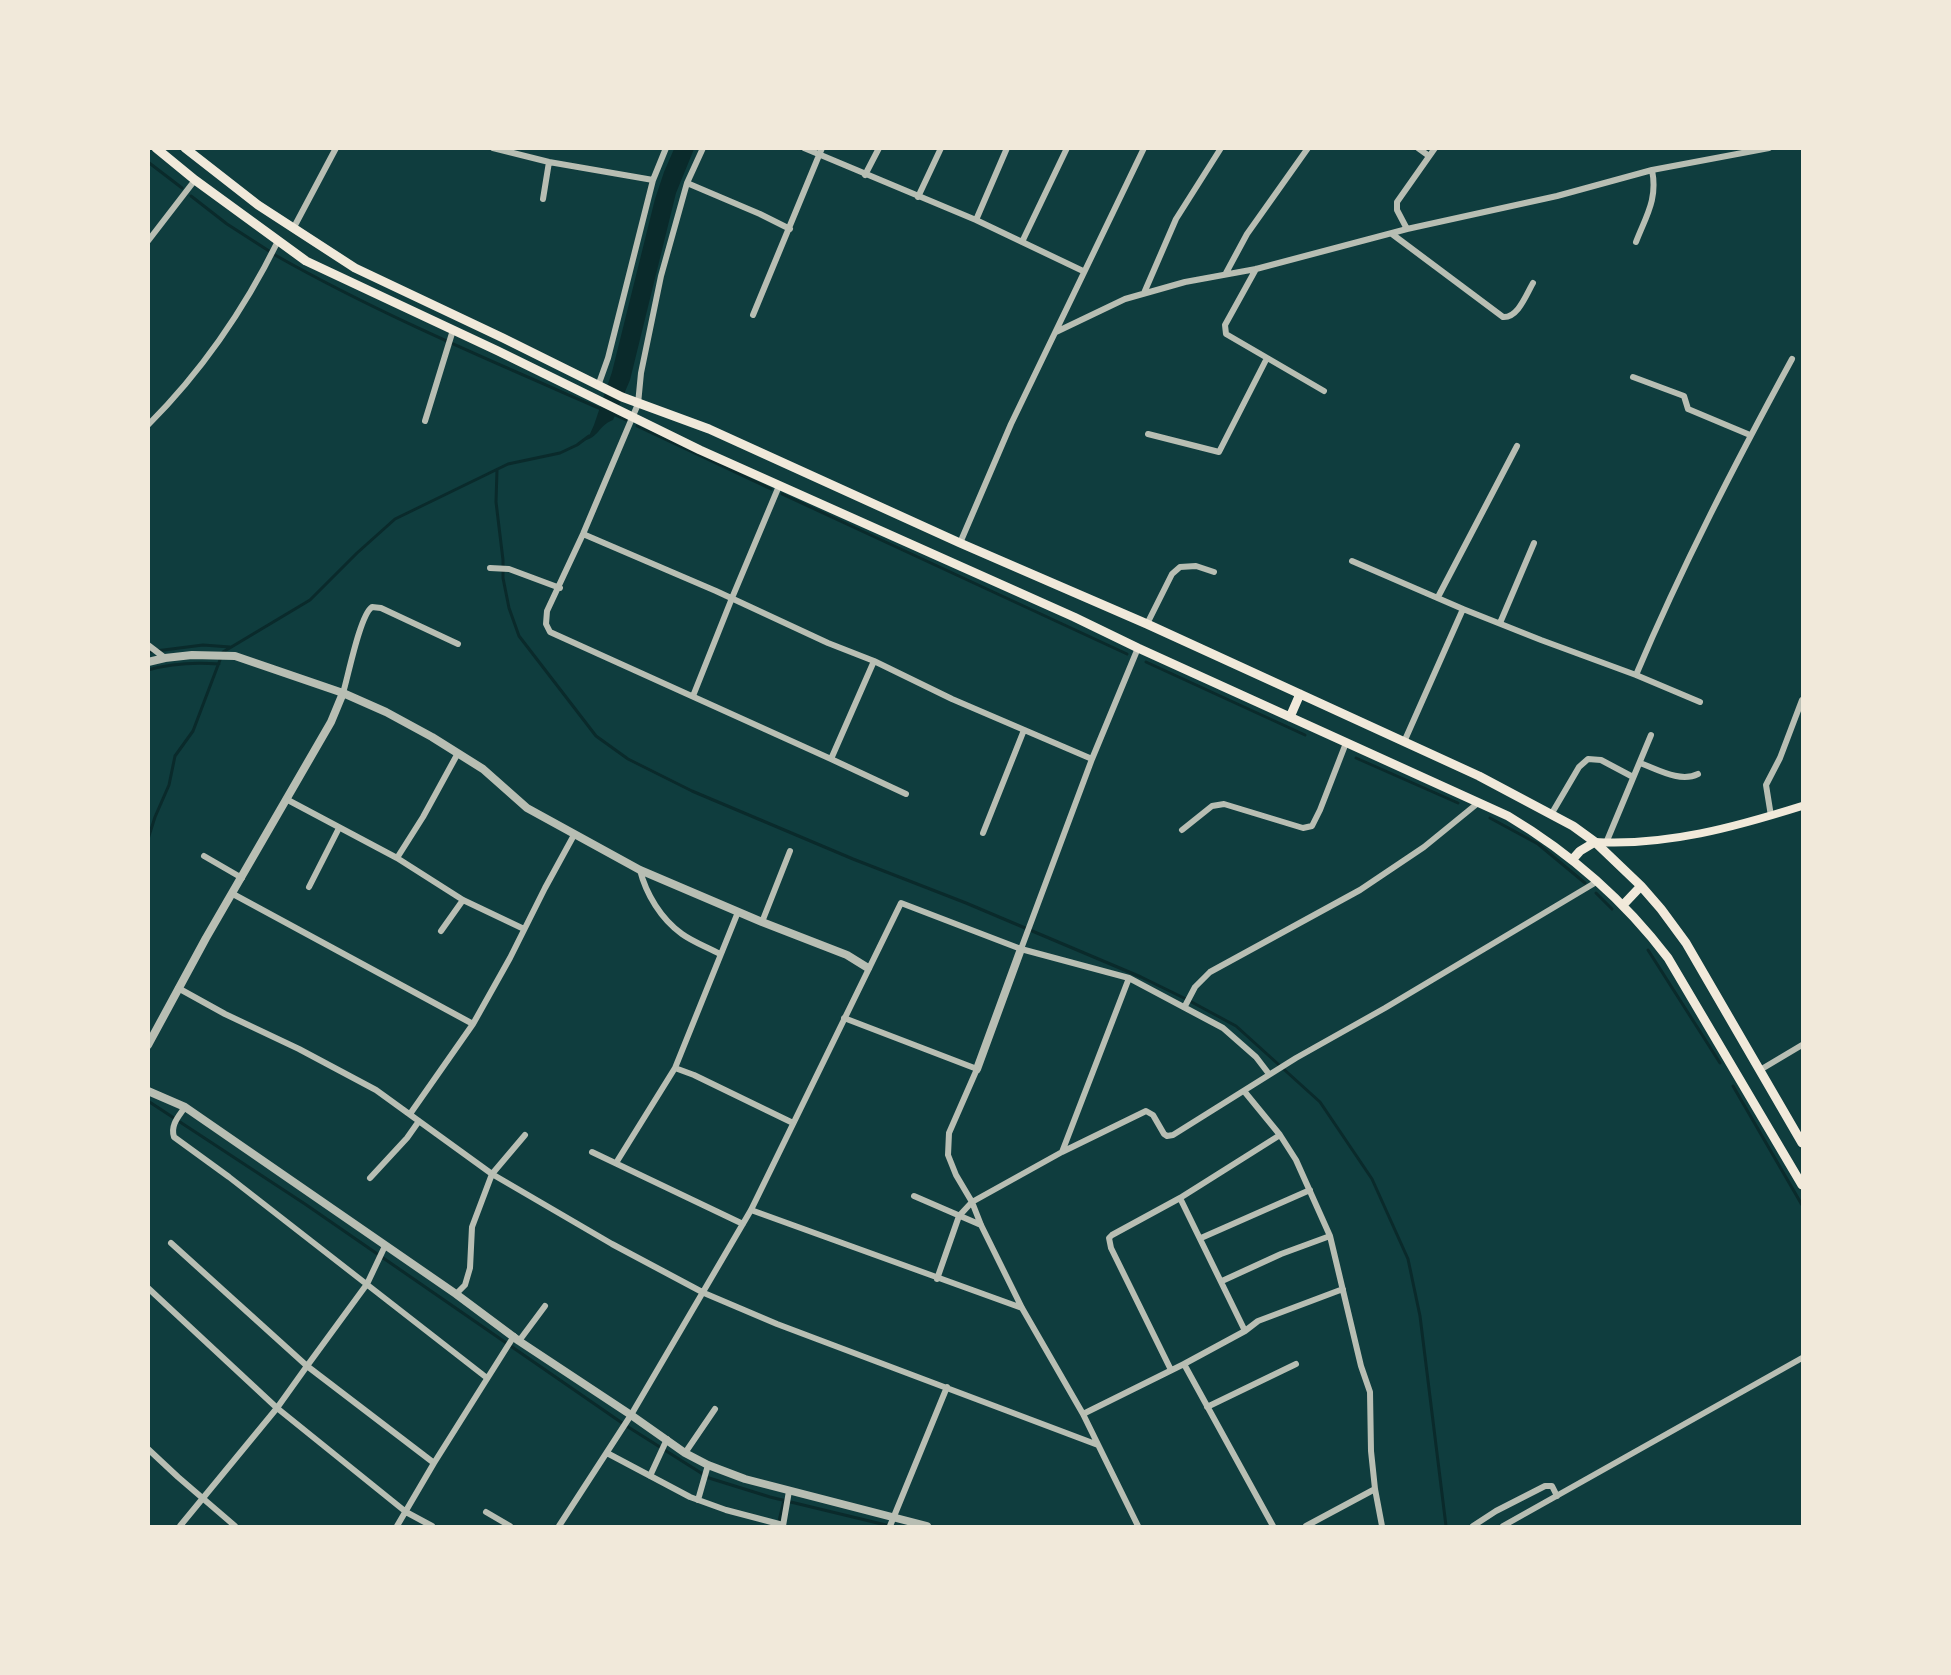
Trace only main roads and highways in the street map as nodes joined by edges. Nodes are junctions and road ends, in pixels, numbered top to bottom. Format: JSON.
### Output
{"nodes":[{"id":1,"x":156,"y":148,"type":"edge"},
{"id":2,"x":185,"y":148,"type":"edge"},
{"id":3,"x":503,"y":339,"type":"junction"},
{"id":4,"x":498,"y":351,"type":"junction"},
{"id":5,"x":1300,"y":694,"type":"junction"},
{"id":6,"x":1290,"y":717,"type":"junction"},
{"id":7,"x":1803,"y":806,"type":"edge"},
{"id":8,"x":1595,"y":842,"type":"junction"},
{"id":9,"x":1572,"y":860,"type":"junction"},
{"id":10,"x":1641,"y":886,"type":"junction"},
{"id":11,"x":1623,"y":904,"type":"junction"},
{"id":12,"x":1803,"y":1143,"type":"edge"},
{"id":13,"x":1803,"y":1185,"type":"edge"}],
"edges":[{"from":1,"to":4,"type":"highway"},
{"from":2,"to":3,"type":"highway"},
{"from":3,"to":4,"type":"highway"},
{"from":3,"to":5,"type":"highway"},
{"from":4,"to":6,"type":"highway"},
{"from":5,"to":6,"type":"highway"},
{"from":5,"to":8,"type":"highway"},
{"from":6,"to":9,"type":"highway"},
{"from":7,"to":8,"type":"main road"},
{"from":8,"to":9,"type":"highway"},
{"from":8,"to":10,"type":"highway"},
{"from":9,"to":11,"type":"highway"},
{"from":10,"to":11,"type":"highway"},
{"from":10,"to":12,"type":"highway"},
{"from":11,"to":13,"type":"highway"}]}
